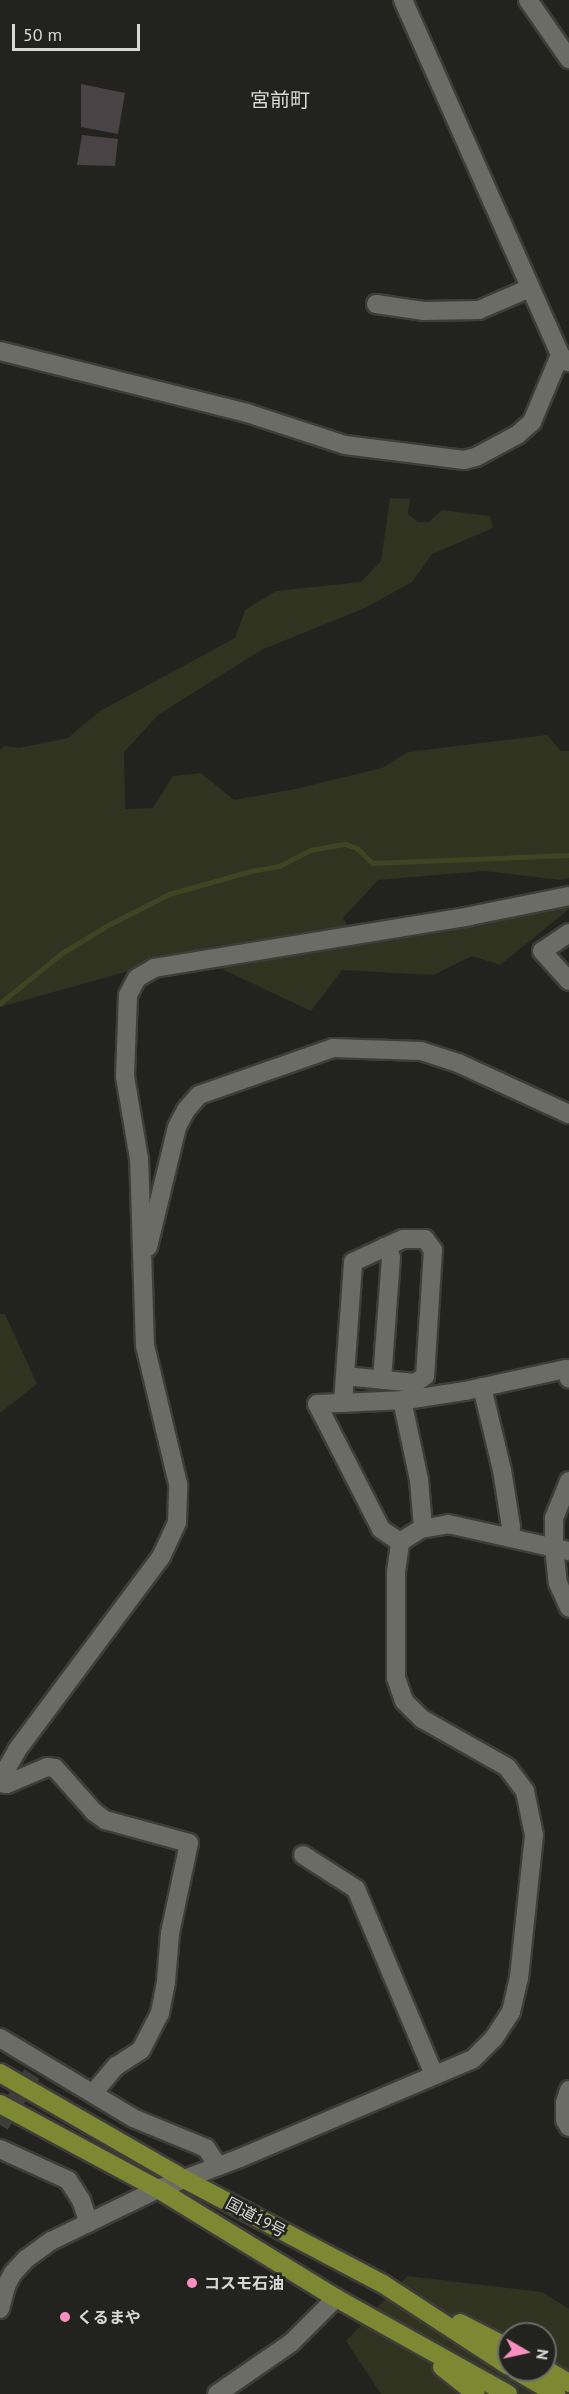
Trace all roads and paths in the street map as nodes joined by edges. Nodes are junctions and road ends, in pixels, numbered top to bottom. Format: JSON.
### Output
{"nodes":[{"id":1,"x":403,"y":0,"type":"edge"},
{"id":2,"x":528,"y":0,"type":"edge"},
{"id":3,"x":569,"y":60,"type":"edge"},
{"id":4,"x":530,"y":288,"type":"junction"},
{"id":5,"x":376,"y":304,"type":"dead end"},
{"id":6,"x":0,"y":351,"type":"edge"},
{"id":7,"x":564,"y":359,"type":"edge"},
{"id":8,"x":569,"y":896,"type":"edge"},
{"id":9,"x":569,"y":933,"type":"edge"},
{"id":10,"x":569,"y":981,"type":"edge"},
{"id":11,"x":569,"y":1114,"type":"edge"},
{"id":12,"x":385,"y":1247,"type":"junction"},
{"id":13,"x":143,"y":1263,"type":"junction"},
{"id":14,"x":345,"y":1377,"type":"junction"},
{"id":15,"x":569,"y":1379,"type":"edge"},
{"id":16,"x":382,"y":1380,"type":"junction"},
{"id":17,"x":482,"y":1387,"type":"junction"},
{"id":18,"x":402,"y":1400,"type":"junction"},
{"id":19,"x":343,"y":1403,"type":"junction"},
{"id":20,"x":569,"y":1481,"type":"edge"},
{"id":21,"x":423,"y":1528,"type":"junction"},
{"id":22,"x":509,"y":1537,"type":"junction"},
{"id":23,"x":400,"y":1542,"type":"junction"},
{"id":24,"x":561,"y":1549,"type":"edge"},
{"id":25,"x":569,"y":1608,"type":"edge"},
{"id":26,"x":0,"y":1781,"type":"edge"},
{"id":27,"x":303,"y":1855,"type":"dead end"},
{"id":28,"x":0,"y":2038,"type":"edge"},
{"id":29,"x":0,"y":2073,"type":"edge"},
{"id":30,"x":434,"y":2075,"type":"junction"},
{"id":31,"x":569,"y":2090,"type":"edge"},
{"id":32,"x":93,"y":2093,"type":"junction"},
{"id":33,"x":0,"y":2104,"type":"edge"},
{"id":34,"x":569,"y":2127,"type":"edge"},
{"id":35,"x":0,"y":2149,"type":"edge"},
{"id":36,"x":218,"y":2166,"type":"junction"},
{"id":37,"x":184,"y":2179,"type":"junction"},
{"id":38,"x":158,"y":2189,"type":"junction"},
{"id":39,"x":89,"y":2223,"type":"junction"},
{"id":40,"x":383,"y":2284,"type":"junction"},
{"id":41,"x":336,"y":2298,"type":"junction"},
{"id":42,"x":0,"y":2309,"type":"edge"},
{"id":43,"x":405,"y":2337,"type":"junction"},
{"id":44,"x":497,"y":2342,"type":"edge"},
{"id":45,"x":497,"y":2358,"type":"edge"},
{"id":46,"x":536,"y":2382,"type":"edge"},
{"id":47,"x":217,"y":2394,"type":"edge"},
{"id":48,"x":476,"y":2394,"type":"edge"},
{"id":49,"x":508,"y":2394,"type":"edge"},
{"id":50,"x":556,"y":2394,"type":"edge"}],
"edges":[{"from":1,"to":4,"type":"street"},
{"from":2,"to":3,"type":"street"},
{"from":4,"to":5,"type":"street"},
{"from":4,"to":7,"type":"street"},
{"from":6,"to":7,"type":"street"},
{"from":8,"to":13,"type":"street"},
{"from":9,"to":10,"type":"street"},
{"from":11,"to":13,"type":"street"},
{"from":12,"to":14,"type":"street"},
{"from":12,"to":16,"type":"street"},
{"from":12,"to":16,"type":"street"},
{"from":13,"to":26,"type":"street"},
{"from":14,"to":16,"type":"street"},
{"from":14,"to":19,"type":"street"},
{"from":15,"to":17,"type":"street"},
{"from":17,"to":18,"type":"street"},
{"from":17,"to":22,"type":"street"},
{"from":18,"to":19,"type":"street"},
{"from":18,"to":21,"type":"street"},
{"from":19,"to":23,"type":"street"},
{"from":20,"to":24,"type":"street"},
{"from":21,"to":22,"type":"street"},
{"from":21,"to":23,"type":"street"},
{"from":22,"to":24,"type":"street"},
{"from":23,"to":30,"type":"street"},
{"from":24,"to":25,"type":"street"},
{"from":26,"to":32,"type":"street"},
{"from":27,"to":30,"type":"street"},
{"from":28,"to":32,"type":"street"},
{"from":29,"to":37,"type":"highway","name":"国道19号"},
{"from":30,"to":36,"type":"street"},
{"from":31,"to":34,"type":"street"},
{"from":32,"to":36,"type":"street"},
{"from":33,"to":38,"type":"highway","name":"国道19号"},
{"from":35,"to":39,"type":"street"},
{"from":36,"to":37,"type":"street"},
{"from":37,"to":38,"type":"street"},
{"from":37,"to":40,"type":"highway","name":"国道19号"},
{"from":38,"to":39,"type":"street"},
{"from":38,"to":41,"type":"highway","name":"国道19号"},
{"from":39,"to":42,"type":"street"},
{"from":40,"to":44,"type":"highway"},
{"from":40,"to":45,"type":"highway","name":"国道19号"},
{"from":41,"to":43,"type":"highway","name":"国道19号"},
{"from":41,"to":47,"type":"street"},
{"from":43,"to":48,"type":"highway"},
{"from":43,"to":49,"type":"highway","name":"国道19号"},
{"from":46,"to":50,"type":"highway"}]}
